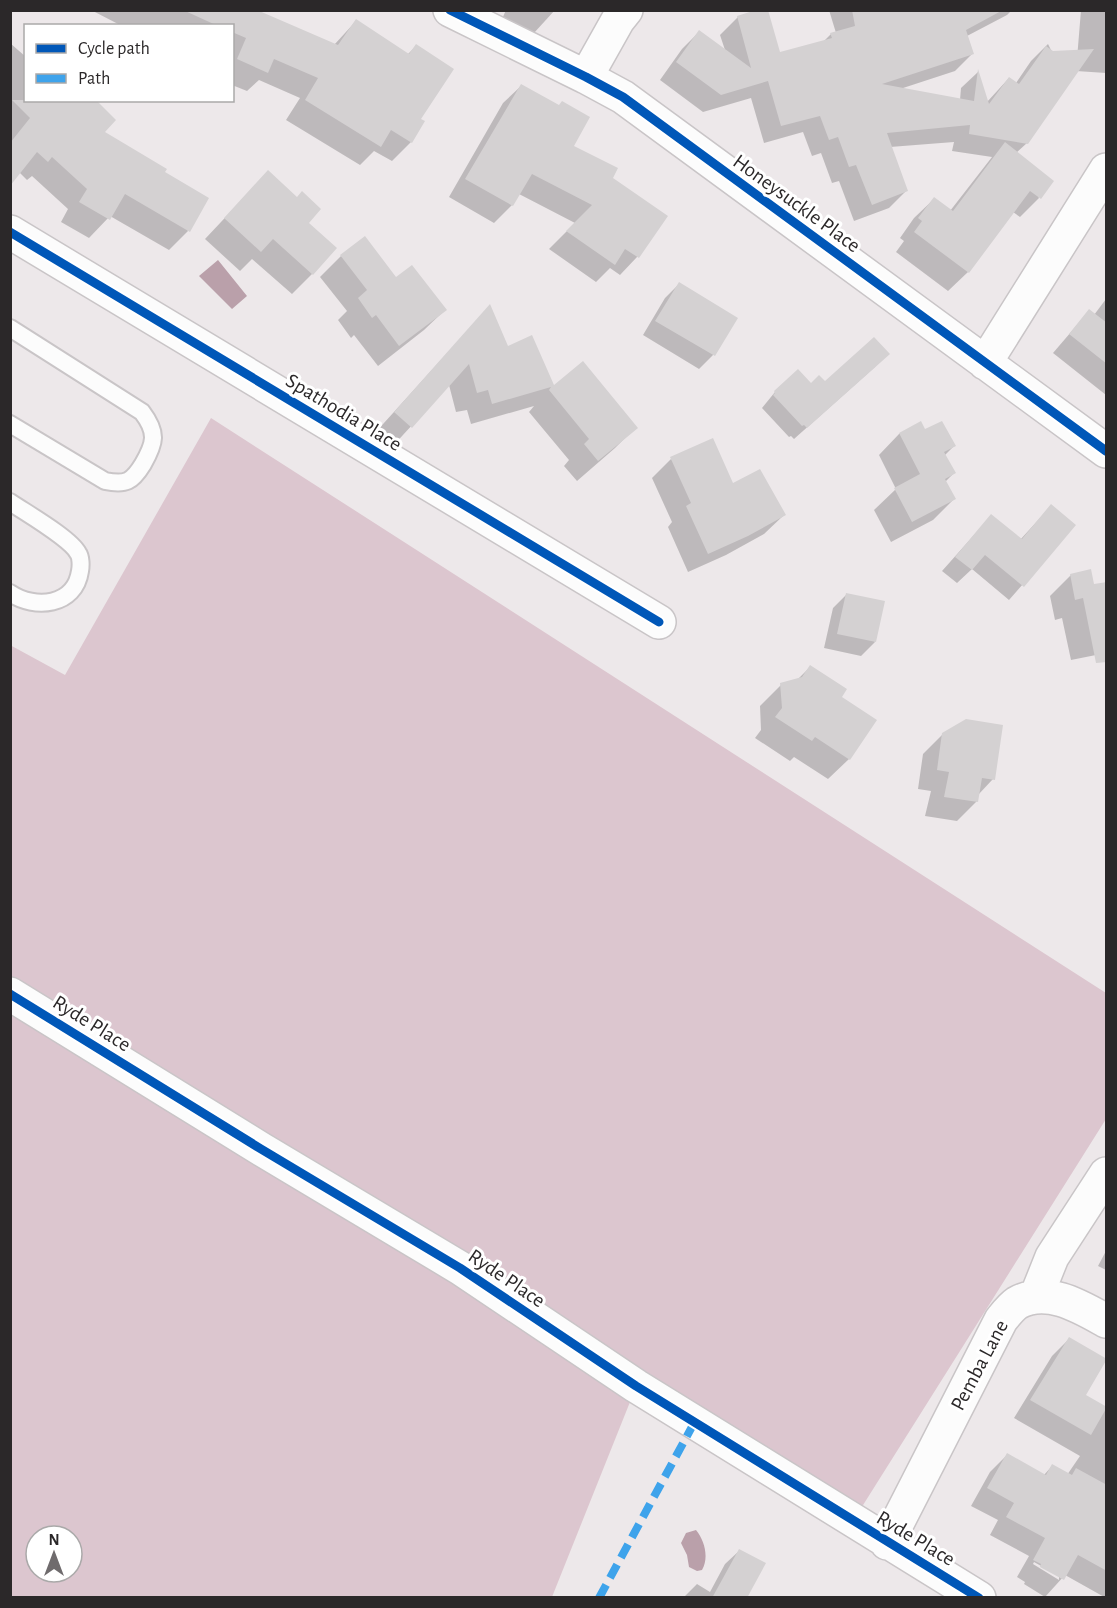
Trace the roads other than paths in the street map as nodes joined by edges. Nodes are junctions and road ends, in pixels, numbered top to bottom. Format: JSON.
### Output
{"nodes":[{"id":1,"x":450,"y":10,"type":"edge"},
{"id":2,"x":626,"y":10,"type":"edge"},
{"id":3,"x":586,"y":76,"type":"junction"},
{"id":4,"x":1107,"y":170,"type":"edge"},
{"id":5,"x":10,"y":232,"type":"edge"},
{"id":6,"x":10,"y":328,"type":"edge"},
{"id":7,"x":985,"y":363,"type":"junction"},
{"id":8,"x":10,"y":424,"type":"edge"},
{"id":9,"x":1107,"y":452,"type":"edge"},
{"id":10,"x":10,"y":502,"type":"edge"},
{"id":11,"x":10,"y":593,"type":"edge"},
{"id":12,"x":659,"y":622,"type":"dead end"},
{"id":13,"x":10,"y":994,"type":"edge"},
{"id":14,"x":1107,"y":1174,"type":"edge"},
{"id":15,"x":1036,"y":1297,"type":"junction"},
{"id":16,"x":1107,"y":1322,"type":"edge"},
{"id":17,"x":887,"y":1543,"type":"junction"},
{"id":18,"x":979,"y":1598,"type":"edge"}],
"edges":[{"from":1,"to":3,"type":"street","name":"Honeysuckle Place"},
{"from":2,"to":3,"type":"street"},
{"from":3,"to":7,"type":"street","name":"Honeysuckle Place"},
{"from":4,"to":7,"type":"street"},
{"from":5,"to":12,"type":"street","name":"Spathodia Place"},
{"from":6,"to":8,"type":"lane"},
{"from":7,"to":9,"type":"street","name":"Honeysuckle Place"},
{"from":10,"to":11,"type":"lane"},
{"from":13,"to":17,"type":"street","name":"Ryde Place"},
{"from":14,"to":15,"type":"street"},
{"from":15,"to":16,"type":"street"},
{"from":15,"to":17,"type":"street","name":"Pemba Lane"},
{"from":17,"to":18,"type":"street","name":"Ryde Place"}]}
